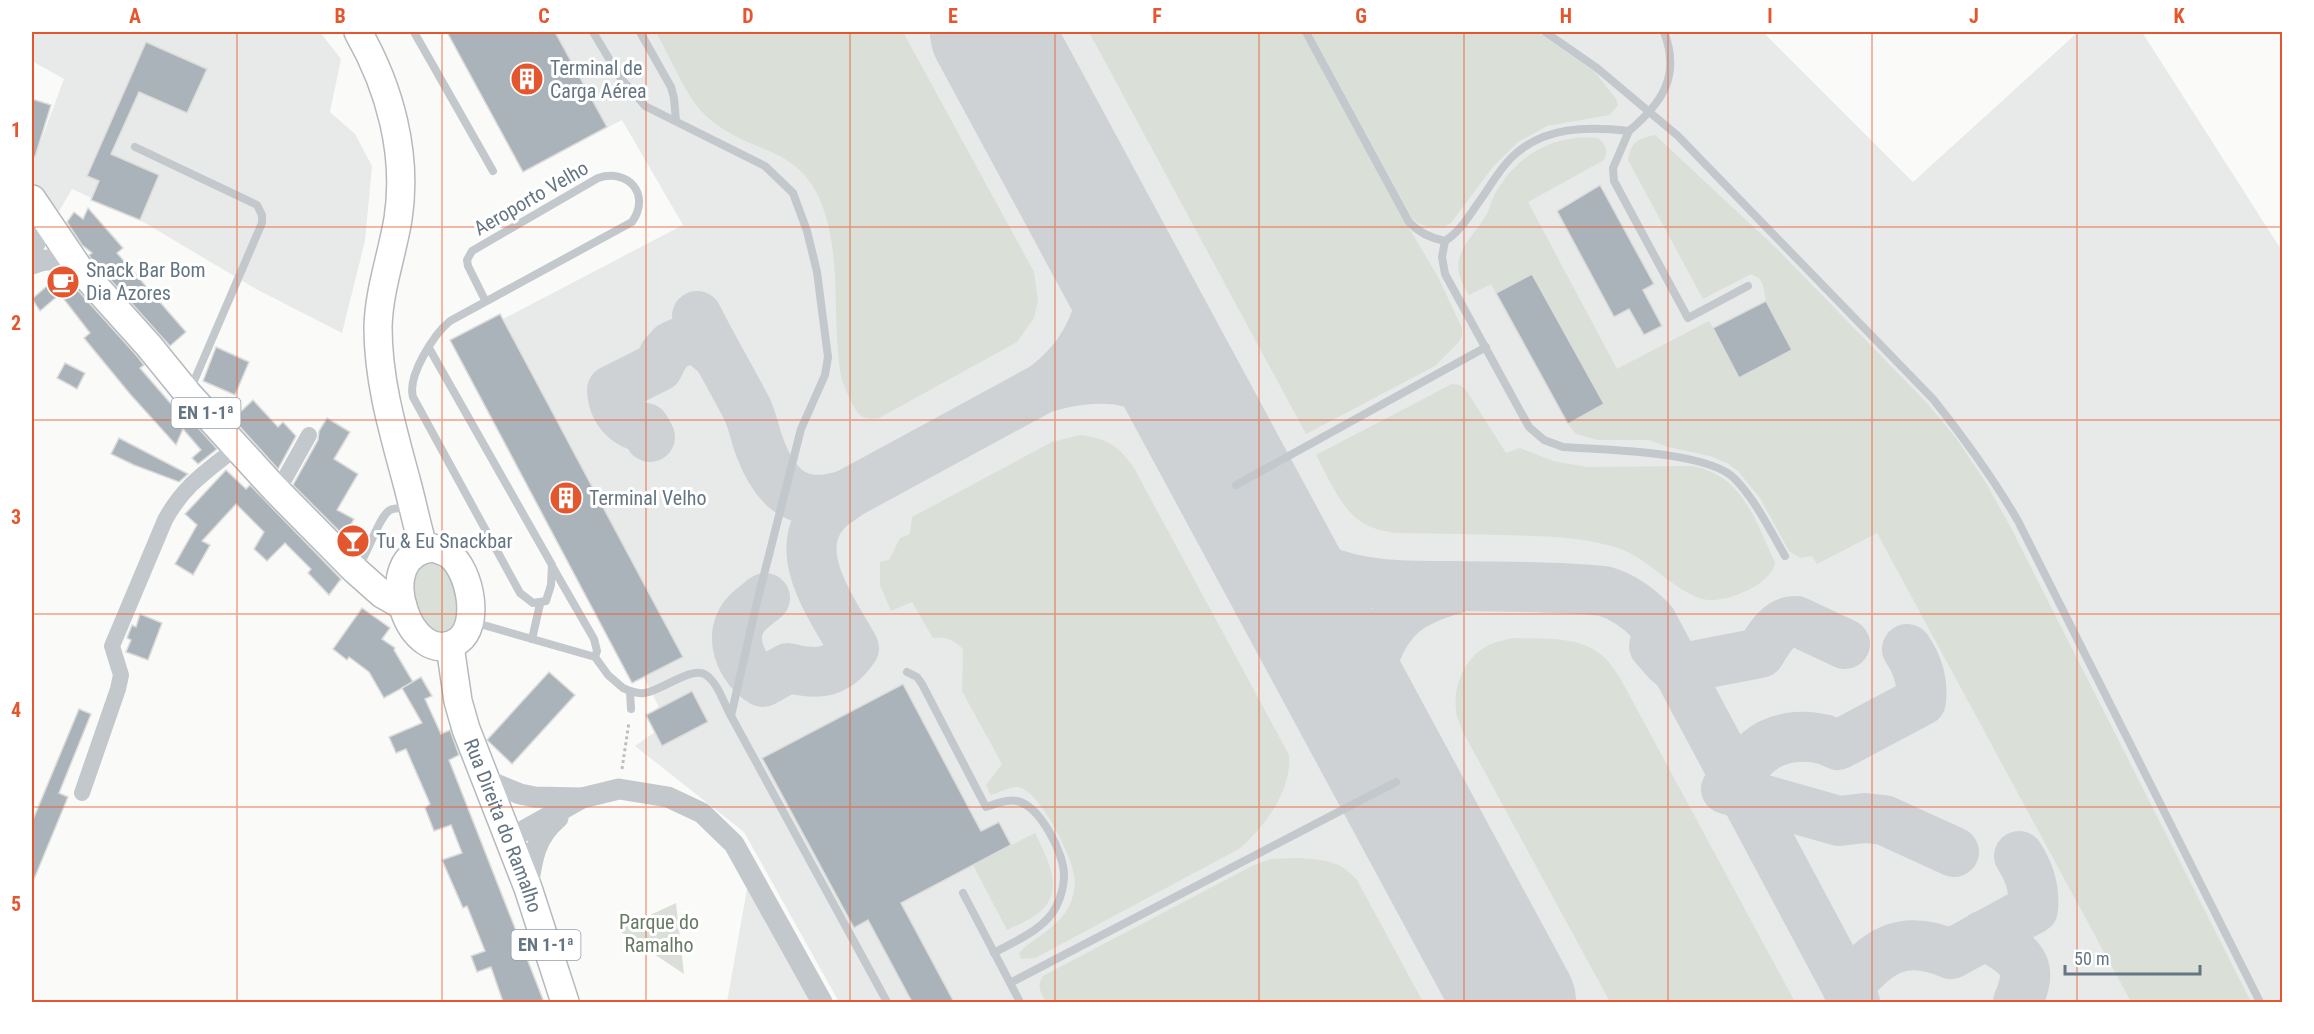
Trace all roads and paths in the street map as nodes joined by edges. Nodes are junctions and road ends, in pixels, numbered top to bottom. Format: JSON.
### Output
{"nodes":[{"id":1,"x":359,"y":32,"type":"edge"},
{"id":2,"x":414,"y":32,"type":"edge"},
{"id":3,"x":593,"y":32,"type":"edge"},
{"id":4,"x":640,"y":32,"type":"edge"},
{"id":5,"x":1306,"y":32,"type":"edge"},
{"id":6,"x":1545,"y":32,"type":"edge"},
{"id":7,"x":1664,"y":32,"type":"edge"},
{"id":8,"x":1651,"y":112,"type":"junction"},
{"id":9,"x":676,"y":121,"type":"junction"},
{"id":10,"x":1629,"y":131,"type":"junction"},
{"id":11,"x":135,"y":147,"type":"dead end"},
{"id":12,"x":493,"y":171,"type":"dead end"},
{"id":13,"x":38,"y":210,"type":"edge"},
{"id":14,"x":1445,"y":241,"type":"junction"},
{"id":15,"x":32,"y":250,"type":"edge"},
{"id":16,"x":32,"y":264,"type":"edge"},
{"id":17,"x":78,"y":267,"type":"junction"},
{"id":18,"x":1748,"y":286,"type":"dead end"},
{"id":19,"x":485,"y":300,"type":"junction"},
{"id":20,"x":1486,"y":347,"type":"junction"},
{"id":21,"x":429,"y":348,"type":"junction"},
{"id":22,"x":188,"y":394,"type":"junction"},
{"id":23,"x":309,"y":435,"type":"dead end"},
{"id":24,"x":237,"y":447,"type":"junction"},
{"id":25,"x":1236,"y":485,"type":"dead end"},
{"id":26,"x":275,"y":489,"type":"junction"},
{"id":27,"x":414,"y":507,"type":"junction"},
{"id":28,"x":424,"y":549,"type":"junction"},
{"id":29,"x":1785,"y":556,"type":"dead end"},
{"id":30,"x":552,"y":566,"type":"junction"},
{"id":31,"x":355,"y":570,"type":"junction"},
{"id":32,"x":540,"y":604,"type":"junction"},
{"id":33,"x":404,"y":606,"type":"junction"},
{"id":34,"x":471,"y":621,"type":"junction"},
{"id":35,"x":532,"y":639,"type":"junction"},
{"id":36,"x":450,"y":646,"type":"junction"},
{"id":37,"x":595,"y":657,"type":"junction"},
{"id":38,"x":907,"y":672,"type":"dead end"},
{"id":39,"x":630,"y":691,"type":"junction"},
{"id":40,"x":631,"y":709,"type":"joint"},
{"id":41,"x":731,"y":716,"type":"junction"},
{"id":42,"x":486,"y":780,"type":"junction"},
{"id":43,"x":1396,"y":782,"type":"dead end"},
{"id":44,"x":618,"y":789,"type":"junction"},
{"id":45,"x":82,"y":793,"type":"dead end"},
{"id":46,"x":582,"y":798,"type":"junction"},
{"id":47,"x":509,"y":839,"type":"junction"},
{"id":48,"x":528,"y":888,"type":"junction"},
{"id":49,"x":963,"y":893,"type":"dead end"},
{"id":50,"x":994,"y":953,"type":"junction"},
{"id":51,"x":1010,"y":983,"type":"junction"},
{"id":52,"x":565,"y":1002,"type":"edge"},
{"id":53,"x":822,"y":1002,"type":"edge"},
{"id":54,"x":887,"y":1002,"type":"edge"},
{"id":55,"x":1020,"y":1002,"type":"edge"},
{"id":56,"x":2260,"y":1002,"type":"edge"}],
"edges":[{"from":1,"to":27,"type":"main road"},
{"from":2,"to":12,"type":"lane"},
{"from":3,"to":9,"type":"lane"},
{"from":4,"to":9,"type":"lane"},
{"from":5,"to":14,"type":"lane"},
{"from":6,"to":8,"type":"lane"},
{"from":7,"to":8,"type":"lane"},
{"from":8,"to":10,"type":"lane"},
{"from":8,"to":56,"type":"lane"},
{"from":9,"to":41,"type":"lane"},
{"from":10,"to":14,"type":"lane"},
{"from":10,"to":18,"type":"lane"},
{"from":11,"to":22,"type":"lane"},
{"from":13,"to":15,"type":"street"},
{"from":13,"to":17,"type":"main road","number":"EN 1-1ª"},
{"from":14,"to":20,"type":"lane"},
{"from":16,"to":17,"type":"street"},
{"from":17,"to":22,"type":"main road","number":"EN 1-1ª"},
{"from":19,"to":19,"type":"lane","name":"Aeroporto Velho"},
{"from":19,"to":21,"type":"lane","name":"Aeroporto Velho"},
{"from":20,"to":25,"type":"lane"},
{"from":20,"to":29,"type":"lane"},
{"from":21,"to":30,"type":"lane"},
{"from":21,"to":32,"type":"lane","name":"Aeroporto Velho"},
{"from":22,"to":24,"type":"main road","number":"EN 1-1ª"},
{"from":23,"to":26,"type":"street"},
{"from":24,"to":26,"type":"main road","number":"EN 1-1ª"},
{"from":24,"to":45,"type":"street"},
{"from":26,"to":31,"type":"main road","number":"EN 1-1ª"},
{"from":27,"to":28,"type":"main road"},
{"from":27,"to":31,"type":"lane"},
{"from":28,"to":33,"type":"main road"},
{"from":28,"to":34,"type":"main road"},
{"from":30,"to":32,"type":"lane"},
{"from":30,"to":37,"type":"lane"},
{"from":31,"to":33,"type":"main road","number":"EN 1-1ª"},
{"from":32,"to":35,"type":"lane"},
{"from":33,"to":36,"type":"main road"},
{"from":34,"to":35,"type":"lane"},
{"from":34,"to":36,"type":"main road"},
{"from":35,"to":37,"type":"lane"},
{"from":36,"to":42,"type":"main road","name":"Rua Direita do Ramalho","number":"EN 1-1ª"},
{"from":37,"to":39,"type":"lane"},
{"from":38,"to":50,"type":"lane"},
{"from":39,"to":40,"type":"lane"},
{"from":39,"to":41,"type":"lane"},
{"from":40,"to":44,"type":"path"},
{"from":41,"to":54,"type":"lane"},
{"from":42,"to":46,"type":"street"},
{"from":42,"to":47,"type":"main road","name":"Rua Direita do Ramalho","number":"EN 1-1ª"},
{"from":43,"to":51,"type":"lane"},
{"from":44,"to":46,"type":"street"},
{"from":44,"to":53,"type":"street"},
{"from":46,"to":47,"type":"street"},
{"from":46,"to":48,"type":"street"},
{"from":47,"to":48,"type":"main road","name":"Rua Direita do Ramalho","number":"EN 1-1ª"},
{"from":48,"to":52,"type":"main road","name":"Rua Direita do Ramalho","number":"EN 1-1ª"},
{"from":49,"to":50,"type":"lane"},
{"from":50,"to":51,"type":"lane"},
{"from":51,"to":55,"type":"lane"}]}
